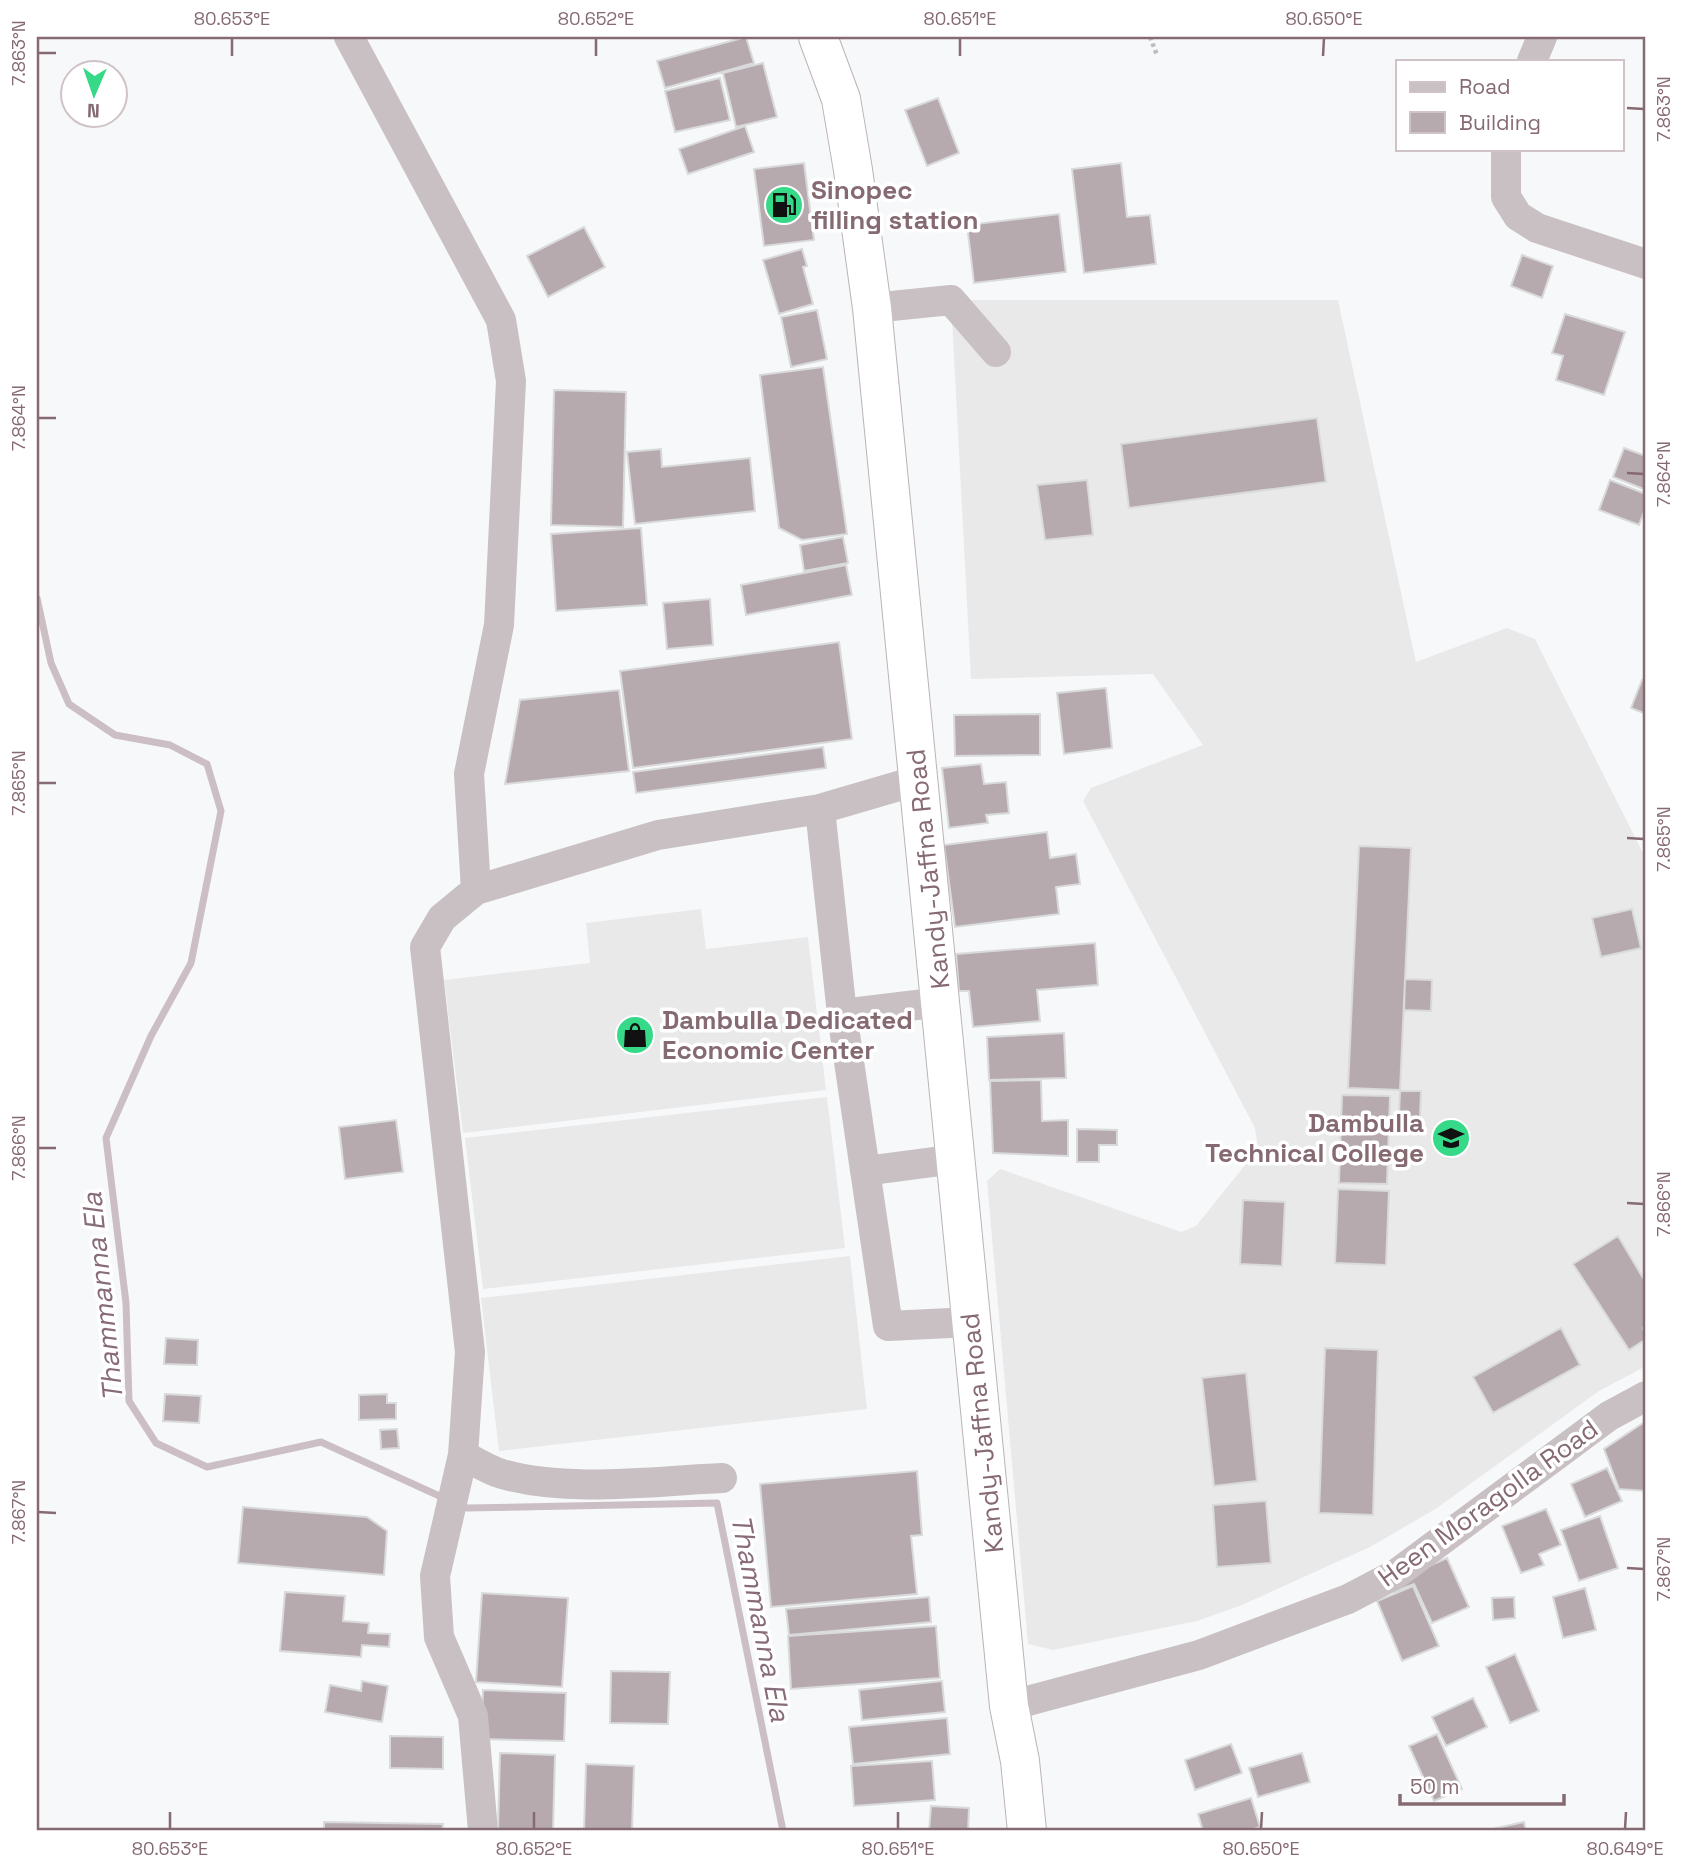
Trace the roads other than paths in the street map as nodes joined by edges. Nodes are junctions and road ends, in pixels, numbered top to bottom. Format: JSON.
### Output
{"nodes":[{"id":1,"x":349,"y":37,"type":"edge"},
{"id":2,"x":818,"y":37,"type":"edge"},
{"id":3,"x":1542,"y":37,"type":"edge"},
{"id":4,"x":1532,"y":60,"type":"edge"},
{"id":5,"x":1506,"y":150,"type":"edge"},
{"id":6,"x":1646,"y":264,"type":"edge"},
{"id":7,"x":872,"y":308,"type":"junction"},
{"id":8,"x":996,"y":352,"type":"dead end"},
{"id":9,"x":919,"y":780,"type":"junction"},
{"id":10,"x":820,"y":809,"type":"junction"},
{"id":11,"x":476,"y":890,"type":"junction"},
{"id":12,"x":941,"y":1002,"type":"junction"},
{"id":13,"x":842,"y":1014,"type":"junction"},
{"id":14,"x":956,"y":1159,"type":"junction"},
{"id":15,"x":864,"y":1171,"type":"junction"},
{"id":16,"x":971,"y":1322,"type":"junction"},
{"id":17,"x":1646,"y":1396,"type":"edge"},
{"id":18,"x":461,"y":1465,"type":"junction"},
{"id":19,"x":722,"y":1478,"type":"dead end"},
{"id":20,"x":1009,"y":1706,"type":"junction"},
{"id":21,"x":482,"y":1831,"type":"edge"},
{"id":22,"x":1008,"y":1831,"type":"edge"},
{"id":23,"x":1027,"y":1831,"type":"edge"}],
"edges":[{"from":1,"to":11,"type":"street"},
{"from":2,"to":7,"type":"highway","name":"Kandy-Jaffna Road"},
{"from":3,"to":4,"type":"street"},
{"from":5,"to":6,"type":"street"},
{"from":7,"to":8,"type":"street"},
{"from":7,"to":9,"type":"highway","name":"Kandy-Jaffna Road"},
{"from":9,"to":10,"type":"street"},
{"from":9,"to":12,"type":"highway","name":"Kandy-Jaffna Road"},
{"from":10,"to":11,"type":"street"},
{"from":10,"to":13,"type":"street"},
{"from":11,"to":18,"type":"street"},
{"from":12,"to":13,"type":"street"},
{"from":12,"to":14,"type":"highway","name":"Kandy-Jaffna Road"},
{"from":13,"to":15,"type":"street"},
{"from":14,"to":15,"type":"street"},
{"from":14,"to":16,"type":"highway","name":"Kandy-Jaffna Road"},
{"from":15,"to":16,"type":"street"},
{"from":16,"to":20,"type":"highway","name":"Kandy-Jaffna Road"},
{"from":17,"to":20,"type":"street","name":"Heen Moragolla Road"},
{"from":18,"to":19,"type":"street"},
{"from":18,"to":21,"type":"street"},
{"from":20,"to":22,"type":"highway","name":"Kandy-Jaffna Road"},
{"from":20,"to":23,"type":"highway","name":"Kandy-Jaffna Road"}]}
